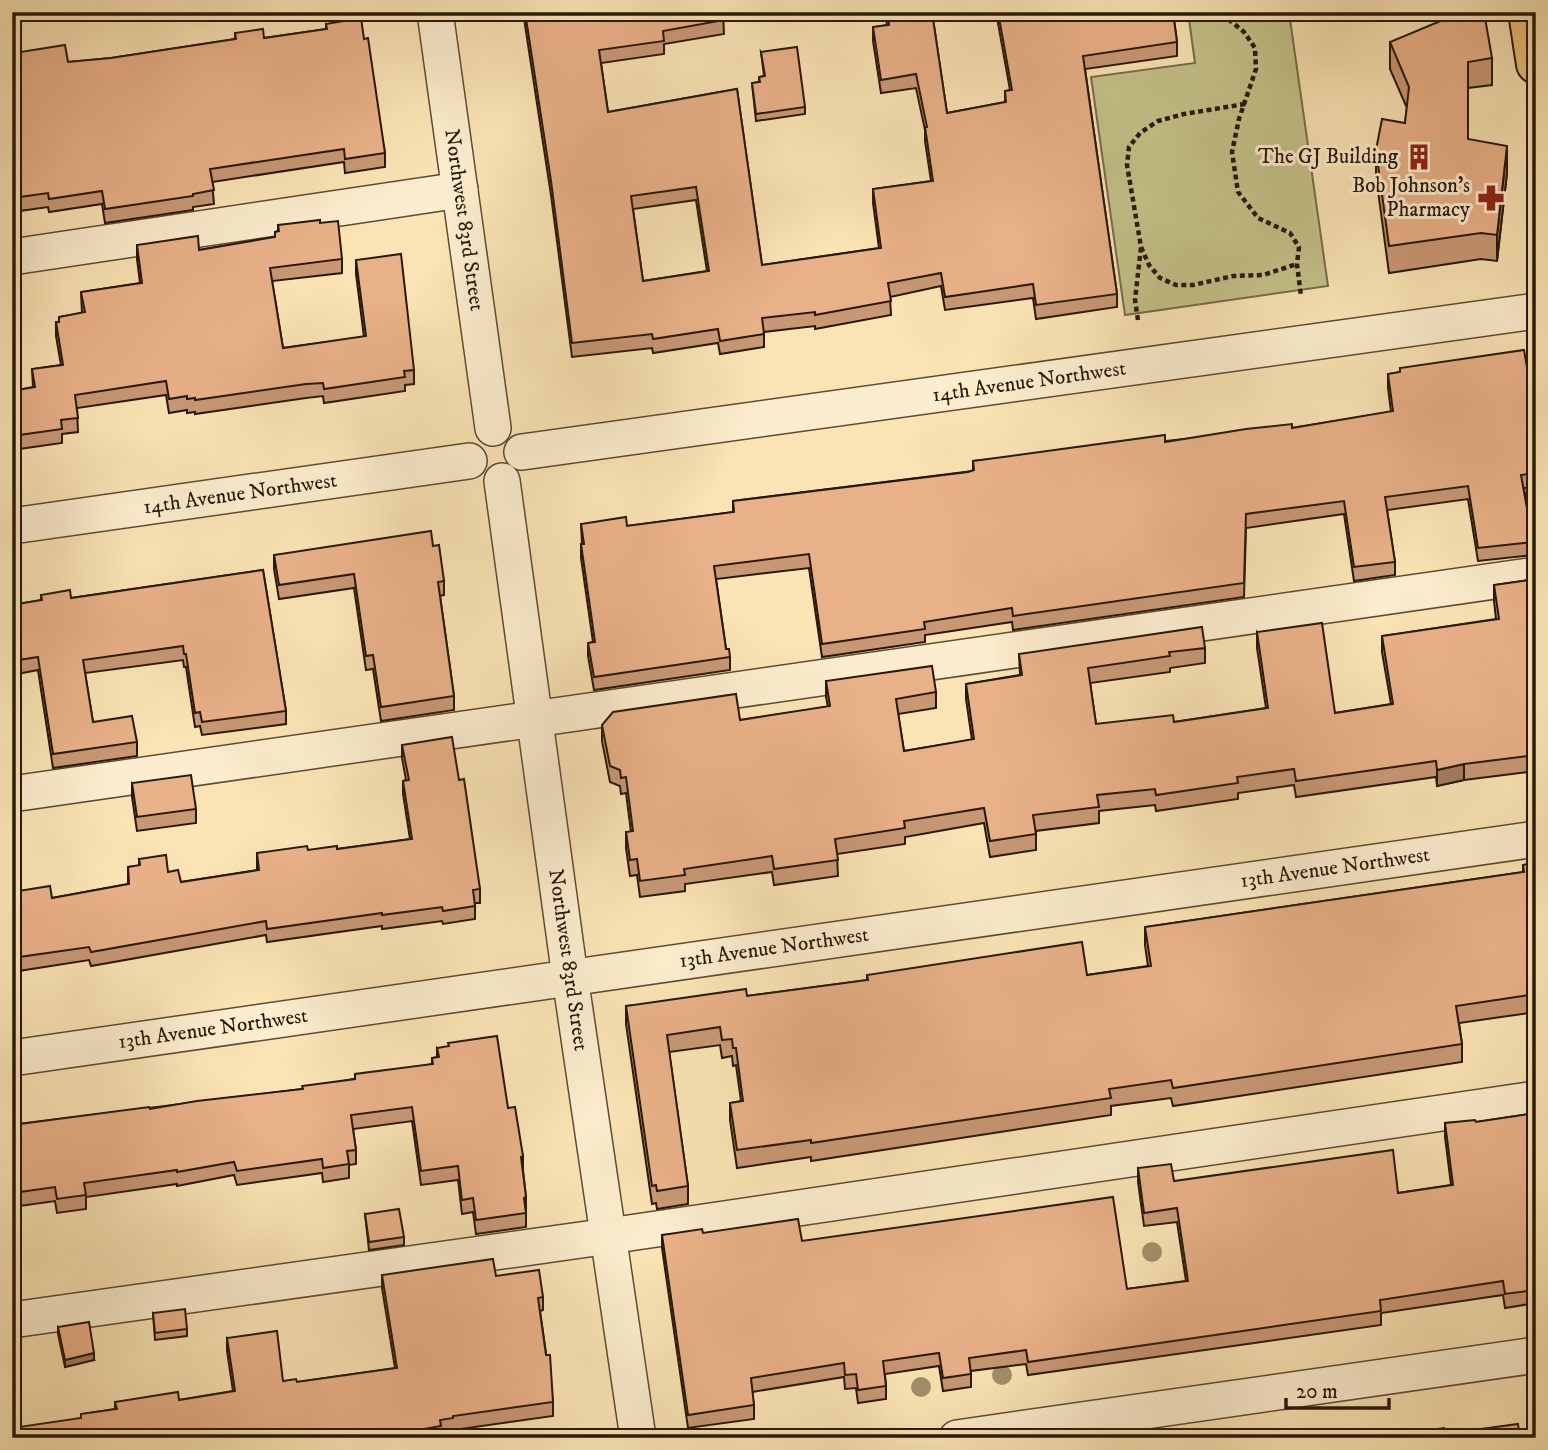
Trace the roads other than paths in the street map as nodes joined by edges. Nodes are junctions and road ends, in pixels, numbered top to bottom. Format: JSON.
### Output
{"nodes":[{"id":1,"x":435,"y":12,"type":"edge"},
{"id":2,"x":1528,"y":12,"type":"edge"},
{"id":3,"x":1535,"y":60,"type":"edge"},
{"id":4,"x":460,"y":190,"type":"junction"},
{"id":5,"x":12,"y":257,"type":"edge"},
{"id":6,"x":1536,"y":311,"type":"edge"},
{"id":7,"x":492,"y":428,"type":"junction"},
{"id":8,"x":522,"y":452,"type":"junction"},
{"id":9,"x":469,"y":461,"type":"junction"},
{"id":10,"x":502,"y":481,"type":"junction"},
{"id":11,"x":12,"y":526,"type":"edge"},
{"id":12,"x":1536,"y":575,"type":"edge"},
{"id":13,"x":534,"y":719,"type":"junction"},
{"id":14,"x":12,"y":794,"type":"edge"},
{"id":15,"x":1536,"y":839,"type":"edge"},
{"id":16,"x":570,"y":977,"type":"junction"},
{"id":17,"x":12,"y":1058,"type":"edge"},
{"id":18,"x":1536,"y":1099,"type":"edge"},
{"id":19,"x":609,"y":1236,"type":"junction"},
{"id":20,"x":12,"y":1320,"type":"edge"},
{"id":21,"x":1536,"y":1355,"type":"edge"},
{"id":22,"x":638,"y":1438,"type":"edge"},
{"id":23,"x":957,"y":1438,"type":"edge"}],
"edges":[{"from":1,"to":4,"type":"street","name":"Northwest 83rd Street"},
{"from":2,"to":3,"type":"main road"},
{"from":4,"to":5,"type":"street"},
{"from":4,"to":7,"type":"street","name":"Northwest 83rd Street"},
{"from":6,"to":8,"type":"street","name":"14th Avenue Northwest"},
{"from":7,"to":8,"type":"street"},
{"from":7,"to":9,"type":"street"},
{"from":8,"to":10,"type":"street"},
{"from":9,"to":10,"type":"street"},
{"from":9,"to":11,"type":"street","name":"14th Avenue Northwest"},
{"from":10,"to":13,"type":"street","name":"Northwest 83rd Street"},
{"from":12,"to":13,"type":"street"},
{"from":13,"to":14,"type":"street"},
{"from":13,"to":16,"type":"street","name":"Northwest 83rd Street"},
{"from":15,"to":16,"type":"street","name":"13th Avenue Northwest"},
{"from":16,"to":17,"type":"street","name":"13th Avenue Northwest"},
{"from":16,"to":19,"type":"street","name":"Northwest 83rd Street"},
{"from":18,"to":19,"type":"street"},
{"from":19,"to":20,"type":"street"},
{"from":19,"to":22,"type":"street","name":"Northwest 83rd Street"},
{"from":21,"to":23,"type":"street"}]}
